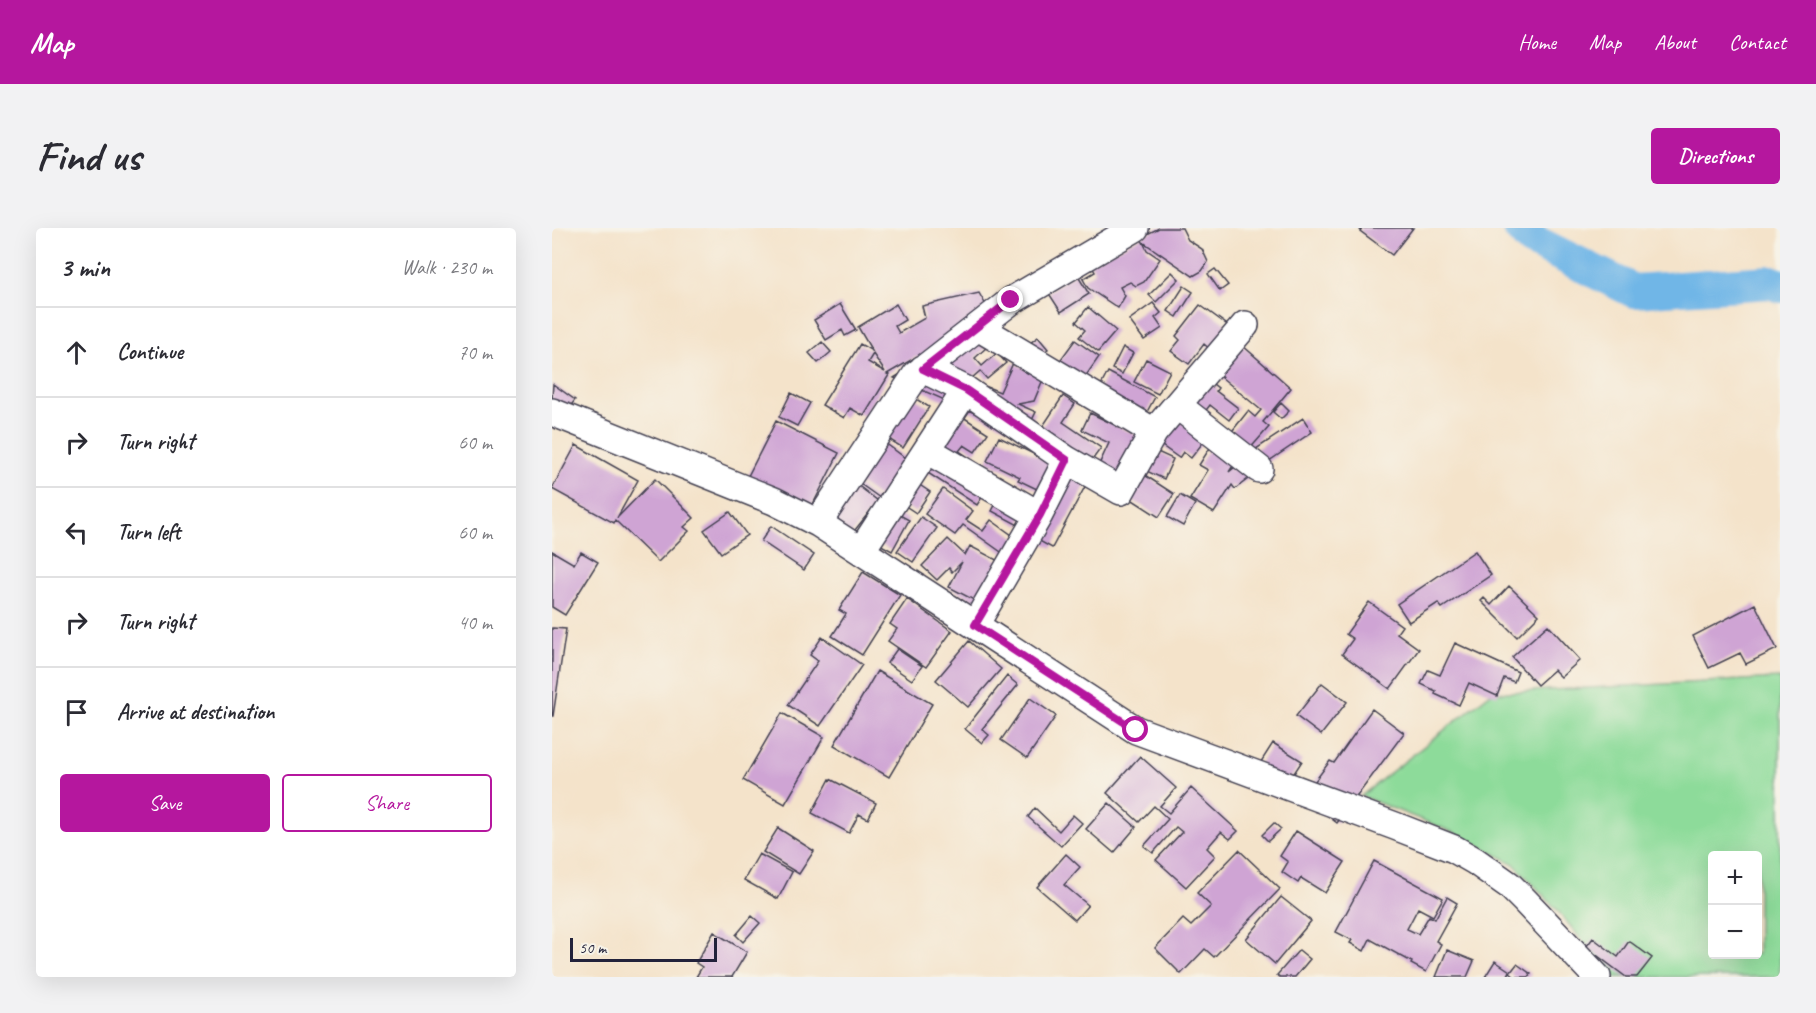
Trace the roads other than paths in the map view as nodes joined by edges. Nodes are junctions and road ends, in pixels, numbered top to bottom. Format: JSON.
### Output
{"nodes":[{"id":1,"x":1135,"y":228,"type":"edge"},
{"id":2,"x":1245,"y":325,"type":"dead end"},
{"id":3,"x":978,"y":327,"type":"junction"},
{"id":4,"x":923,"y":369,"type":"junction"},
{"id":5,"x":966,"y":390,"type":"junction"},
{"id":6,"x":1177,"y":405,"type":"junction"},
{"id":7,"x":552,"y":412,"type":"edge"},
{"id":8,"x":1154,"y":432,"type":"junction"},
{"id":9,"x":927,"y":450,"type":"junction"},
{"id":10,"x":1067,"y":460,"type":"junction"},
{"id":11,"x":1259,"y":469,"type":"dead end"},
{"id":12,"x":1040,"y":515,"type":"junction"},
{"id":13,"x":818,"y":523,"type":"junction"},
{"id":14,"x":861,"y":551,"type":"junction"},
{"id":15,"x":975,"y":625,"type":"junction"},
{"id":16,"x":1549,"y":924,"type":"junction"},
{"id":17,"x":1576,"y":977,"type":"edge"},
{"id":18,"x":1597,"y":977,"type":"edge"}],
"edges":[{"from":1,"to":3,"type":"street"},
{"from":2,"to":6,"type":"street"},
{"from":3,"to":4,"type":"street"},
{"from":3,"to":8,"type":"street"},
{"from":4,"to":5,"type":"street"},
{"from":4,"to":13,"type":"street"},
{"from":5,"to":9,"type":"street"},
{"from":5,"to":10,"type":"street"},
{"from":6,"to":8,"type":"street"},
{"from":6,"to":11,"type":"street"},
{"from":7,"to":13,"type":"street"},
{"from":8,"to":10,"type":"street"},
{"from":9,"to":12,"type":"street"},
{"from":9,"to":14,"type":"street"},
{"from":10,"to":12,"type":"street"},
{"from":12,"to":15,"type":"street"},
{"from":13,"to":14,"type":"street"},
{"from":14,"to":15,"type":"street"},
{"from":15,"to":16,"type":"street"},
{"from":16,"to":17,"type":"street"},
{"from":16,"to":18,"type":"street"}]}
